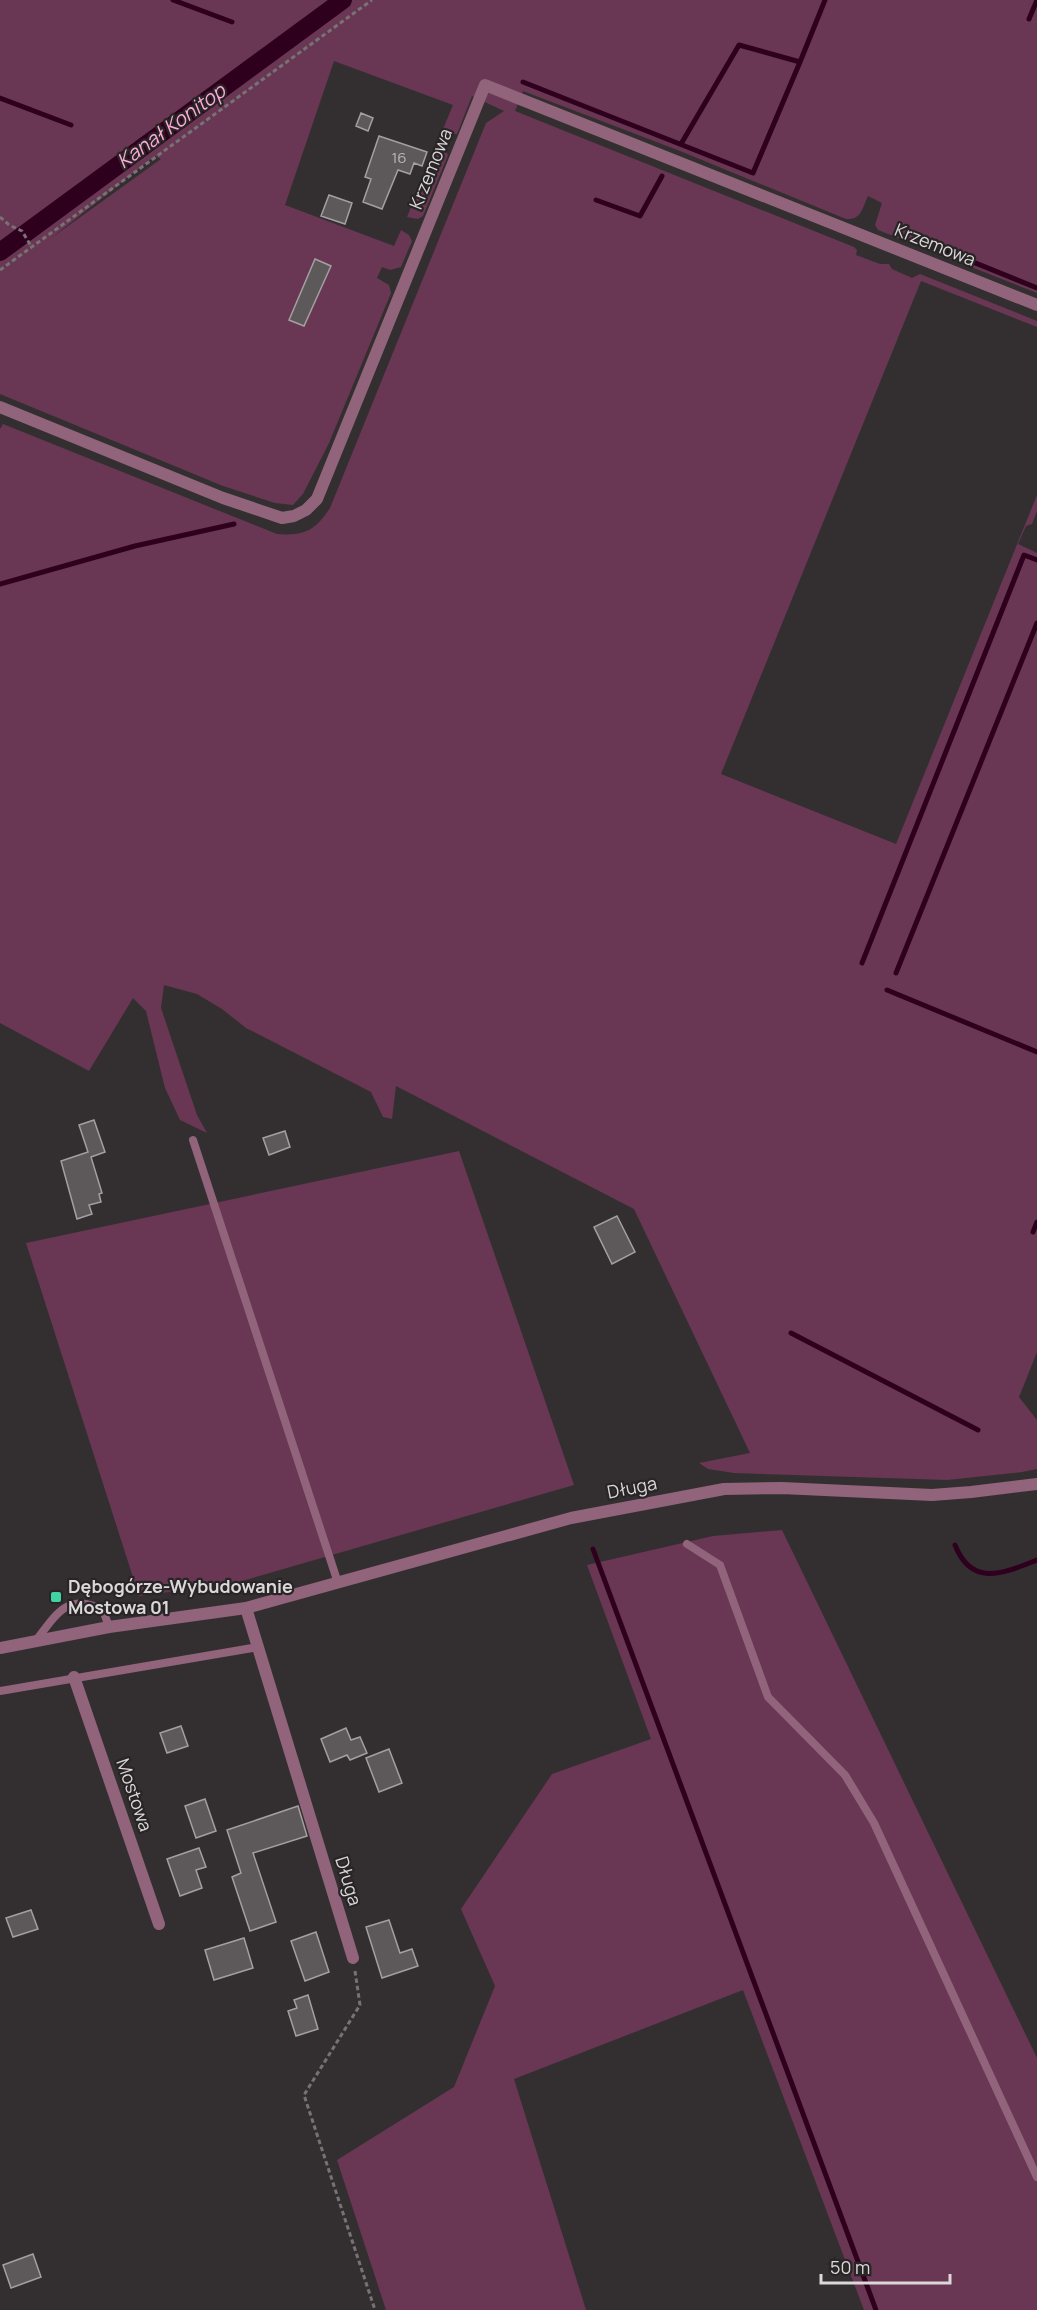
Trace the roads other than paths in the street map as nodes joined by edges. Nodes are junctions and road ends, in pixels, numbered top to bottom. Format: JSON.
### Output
{"nodes":[{"id":1,"x":1037,"y":305,"type":"edge"},
{"id":2,"x":0,"y":407,"type":"edge"},
{"id":3,"x":193,"y":1140,"type":"dead end"},
{"id":4,"x":1037,"y":1484,"type":"edge"},
{"id":5,"x":687,"y":1544,"type":"dead end"},
{"id":6,"x":338,"y":1583,"type":"junction"},
{"id":7,"x":246,"y":1608,"type":"junction"},
{"id":8,"x":109,"y":1627,"type":"junction"},
{"id":9,"x":35,"y":1642,"type":"junction"},
{"id":10,"x":258,"y":1647,"type":"junction"},
{"id":11,"x":0,"y":1648,"type":"edge"},
{"id":12,"x":74,"y":1677,"type":"junction"},
{"id":13,"x":0,"y":1691,"type":"edge"},
{"id":14,"x":159,"y":1924,"type":"dead end"},
{"id":15,"x":353,"y":1958,"type":"road end"},
{"id":16,"x":1037,"y":2177,"type":"edge"}],
"edges":[{"from":1,"to":2,"type":"street","name":"Krzemowa"},
{"from":3,"to":6,"type":"lane"},
{"from":4,"to":6,"type":"street","name":"Długa"},
{"from":5,"to":16,"type":"lane"},
{"from":6,"to":7,"type":"street","name":"Długa"},
{"from":7,"to":8,"type":"street","name":"Długa"},
{"from":7,"to":10,"type":"street","name":"Długa"},
{"from":8,"to":9,"type":"street","name":"Długa"},
{"from":8,"to":9,"type":"lane"},
{"from":9,"to":11,"type":"street","name":"Długa"},
{"from":10,"to":12,"type":"lane"},
{"from":10,"to":15,"type":"street","name":"Długa"},
{"from":12,"to":13,"type":"lane"},
{"from":12,"to":14,"type":"street","name":"Mostowa"}]}
